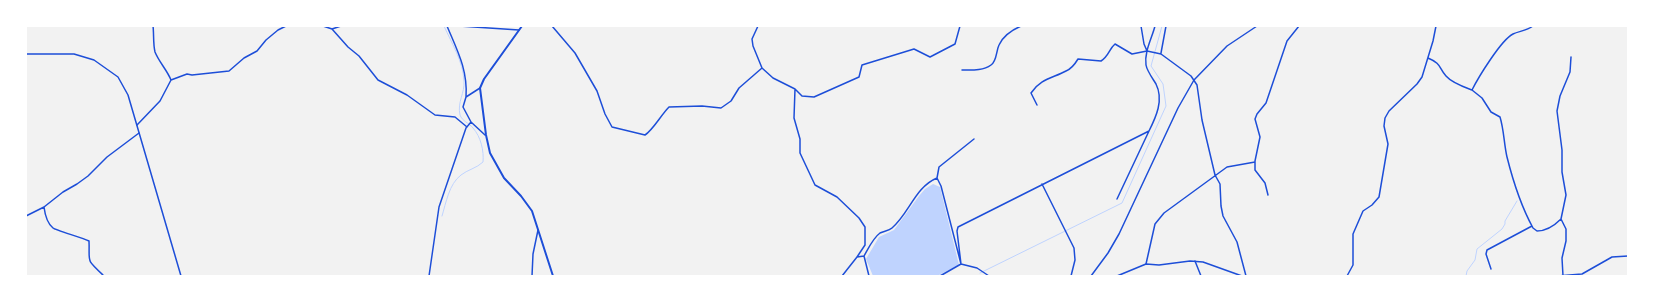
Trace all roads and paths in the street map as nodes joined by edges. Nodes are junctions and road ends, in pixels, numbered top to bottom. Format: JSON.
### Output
{"nodes":[{"id":1,"x":153,"y":26,"type":"edge"},
{"id":2,"x":286,"y":26,"type":"edge"},
{"id":3,"x":323,"y":26,"type":"edge"},
{"id":4,"x":341,"y":26,"type":"edge"},
{"id":5,"x":447,"y":26,"type":"edge"},
{"id":6,"x":459,"y":26,"type":"edge"},
{"id":7,"x":522,"y":26,"type":"edge"},
{"id":8,"x":552,"y":26,"type":"edge"},
{"id":9,"x":758,"y":26,"type":"edge"},
{"id":10,"x":960,"y":26,"type":"edge"},
{"id":11,"x":1021,"y":26,"type":"edge"},
{"id":12,"x":1141,"y":26,"type":"edge"},
{"id":13,"x":1155,"y":26,"type":"edge"},
{"id":14,"x":1166,"y":26,"type":"edge"},
{"id":15,"x":1258,"y":26,"type":"edge"},
{"id":16,"x":1299,"y":26,"type":"edge"},
{"id":17,"x":1436,"y":26,"type":"edge"},
{"id":18,"x":1533,"y":26,"type":"edge"},
{"id":19,"x":332,"y":29,"type":"junction"},
{"id":20,"x":519,"y":30,"type":"junction"},
{"id":21,"x":1147,"y":51,"type":"junction"},
{"id":22,"x":1159,"y":53,"type":"junction"},
{"id":23,"x":26,"y":54,"type":"edge"},
{"id":24,"x":1571,"y":57,"type":"dead end"},
{"id":25,"x":1428,"y":58,"type":"junction"},
{"id":26,"x":762,"y":68,"type":"junction"},
{"id":27,"x":962,"y":70,"type":"dead end"},
{"id":28,"x":171,"y":80,"type":"junction"},
{"id":29,"x":1194,"y":80,"type":"junction"},
{"id":30,"x":480,"y":88,"type":"junction"},
{"id":31,"x":795,"y":89,"type":"junction"},
{"id":32,"x":1472,"y":90,"type":"junction"},
{"id":33,"x":466,"y":97,"type":"junction"},
{"id":34,"x":1037,"y":105,"type":"dead end"},
{"id":35,"x":470,"y":122,"type":"junction"},
{"id":36,"x":137,"y":125,"type":"junction"},
{"id":37,"x":467,"y":127,"type":"junction"},
{"id":38,"x":1148,"y":131,"type":"junction"},
{"id":39,"x":140,"y":133,"type":"junction"},
{"id":40,"x":486,"y":135,"type":"junction"},
{"id":41,"x":974,"y":139,"type":"dead end"},
{"id":42,"x":1255,"y":162,"type":"junction"},
{"id":43,"x":1215,"y":175,"type":"junction"},
{"id":44,"x":937,"y":178,"type":"junction"},
{"id":45,"x":1042,"y":184,"type":"junction"},
{"id":46,"x":1268,"y":195,"type":"dead end"},
{"id":47,"x":1117,"y":199,"type":"dead end"},
{"id":48,"x":44,"y":207,"type":"junction"},
{"id":49,"x":26,"y":216,"type":"edge"},
{"id":50,"x":1561,"y":219,"type":"junction"},
{"id":51,"x":1532,"y":226,"type":"junction"},
{"id":52,"x":538,"y":230,"type":"junction"},
{"id":53,"x":864,"y":256,"type":"junction"},
{"id":54,"x":1628,"y":256,"type":"edge"},
{"id":55,"x":857,"y":257,"type":"junction"},
{"id":56,"x":1195,"y":261,"type":"junction"},
{"id":57,"x":961,"y":264,"type":"junction"},
{"id":58,"x":1146,"y":264,"type":"junction"},
{"id":59,"x":1491,"y":270,"type":"dead end"},
{"id":60,"x":103,"y":275,"type":"dead end"},
{"id":61,"x":181,"y":276,"type":"edge"},
{"id":62,"x":429,"y":276,"type":"edge"},
{"id":63,"x":532,"y":276,"type":"edge"},
{"id":64,"x":553,"y":276,"type":"edge"},
{"id":65,"x":842,"y":276,"type":"edge"},
{"id":66,"x":869,"y":276,"type":"edge"},
{"id":67,"x":940,"y":276,"type":"edge"},
{"id":68,"x":989,"y":276,"type":"edge"},
{"id":69,"x":1071,"y":276,"type":"edge"},
{"id":70,"x":1091,"y":276,"type":"edge"},
{"id":71,"x":1117,"y":276,"type":"edge"},
{"id":72,"x":1201,"y":276,"type":"edge"},
{"id":73,"x":1242,"y":276,"type":"edge"},
{"id":74,"x":1246,"y":276,"type":"edge"},
{"id":75,"x":1347,"y":276,"type":"edge"},
{"id":76,"x":1557,"y":276,"type":"edge"},
{"id":77,"x":1563,"y":276,"type":"edge"}],
"edges":[{"from":1,"to":28,"type":"street"},
{"from":2,"to":28,"type":"street"},
{"from":3,"to":19,"type":"street"},
{"from":4,"to":19,"type":"street"},
{"from":5,"to":33,"type":"street"},
{"from":6,"to":20,"type":"street"},
{"from":7,"to":20,"type":"main road"},
{"from":8,"to":26,"type":"street"},
{"from":9,"to":26,"type":"street"},
{"from":10,"to":31,"type":"street"},
{"from":11,"to":27,"type":"street"},
{"from":12,"to":21,"type":"street"},
{"from":13,"to":21,"type":"street"},
{"from":14,"to":22,"type":"street"},
{"from":15,"to":29,"type":"street"},
{"from":16,"to":42,"type":"street"},
{"from":17,"to":25,"type":"street"},
{"from":18,"to":32,"type":"street"},
{"from":19,"to":37,"type":"street"},
{"from":20,"to":30,"type":"main road"},
{"from":21,"to":22,"type":"street"},
{"from":21,"to":34,"type":"street"},
{"from":21,"to":38,"type":"street"},
{"from":22,"to":29,"type":"street"},
{"from":23,"to":36,"type":"street"},
{"from":24,"to":50,"type":"street"},
{"from":25,"to":32,"type":"street"},
{"from":25,"to":75,"type":"street"},
{"from":26,"to":31,"type":"street"},
{"from":28,"to":36,"type":"street"},
{"from":29,"to":43,"type":"street"},
{"from":29,"to":70,"type":"street"},
{"from":30,"to":33,"type":"street"},
{"from":30,"to":40,"type":"main road"},
{"from":31,"to":55,"type":"street"},
{"from":32,"to":51,"type":"street"},
{"from":33,"to":35,"type":"street"},
{"from":35,"to":37,"type":"street"},
{"from":35,"to":40,"type":"street"},
{"from":36,"to":39,"type":"street"},
{"from":37,"to":62,"type":"street"},
{"from":38,"to":45,"type":"street"},
{"from":38,"to":47,"type":"street"},
{"from":39,"to":48,"type":"street"},
{"from":39,"to":61,"type":"street"},
{"from":40,"to":52,"type":"main road"},
{"from":41,"to":44,"type":"street"},
{"from":42,"to":43,"type":"street"},
{"from":42,"to":46,"type":"street"},
{"from":43,"to":58,"type":"street"},
{"from":43,"to":74,"type":"street"},
{"from":44,"to":53,"type":"street"},
{"from":44,"to":57,"type":"street"},
{"from":45,"to":57,"type":"street"},
{"from":45,"to":69,"type":"street"},
{"from":48,"to":49,"type":"street"},
{"from":48,"to":60,"type":"street"},
{"from":50,"to":51,"type":"street"},
{"from":50,"to":77,"type":"street"},
{"from":51,"to":59,"type":"street"},
{"from":52,"to":63,"type":"street"},
{"from":52,"to":64,"type":"main road"},
{"from":53,"to":55,"type":"street"},
{"from":53,"to":66,"type":"street"},
{"from":54,"to":77,"type":"street"},
{"from":55,"to":65,"type":"street"},
{"from":56,"to":58,"type":"street"},
{"from":56,"to":72,"type":"street"},
{"from":56,"to":73,"type":"street"},
{"from":57,"to":67,"type":"street"},
{"from":57,"to":68,"type":"street"},
{"from":58,"to":71,"type":"street"},
{"from":76,"to":77,"type":"street"}]}
